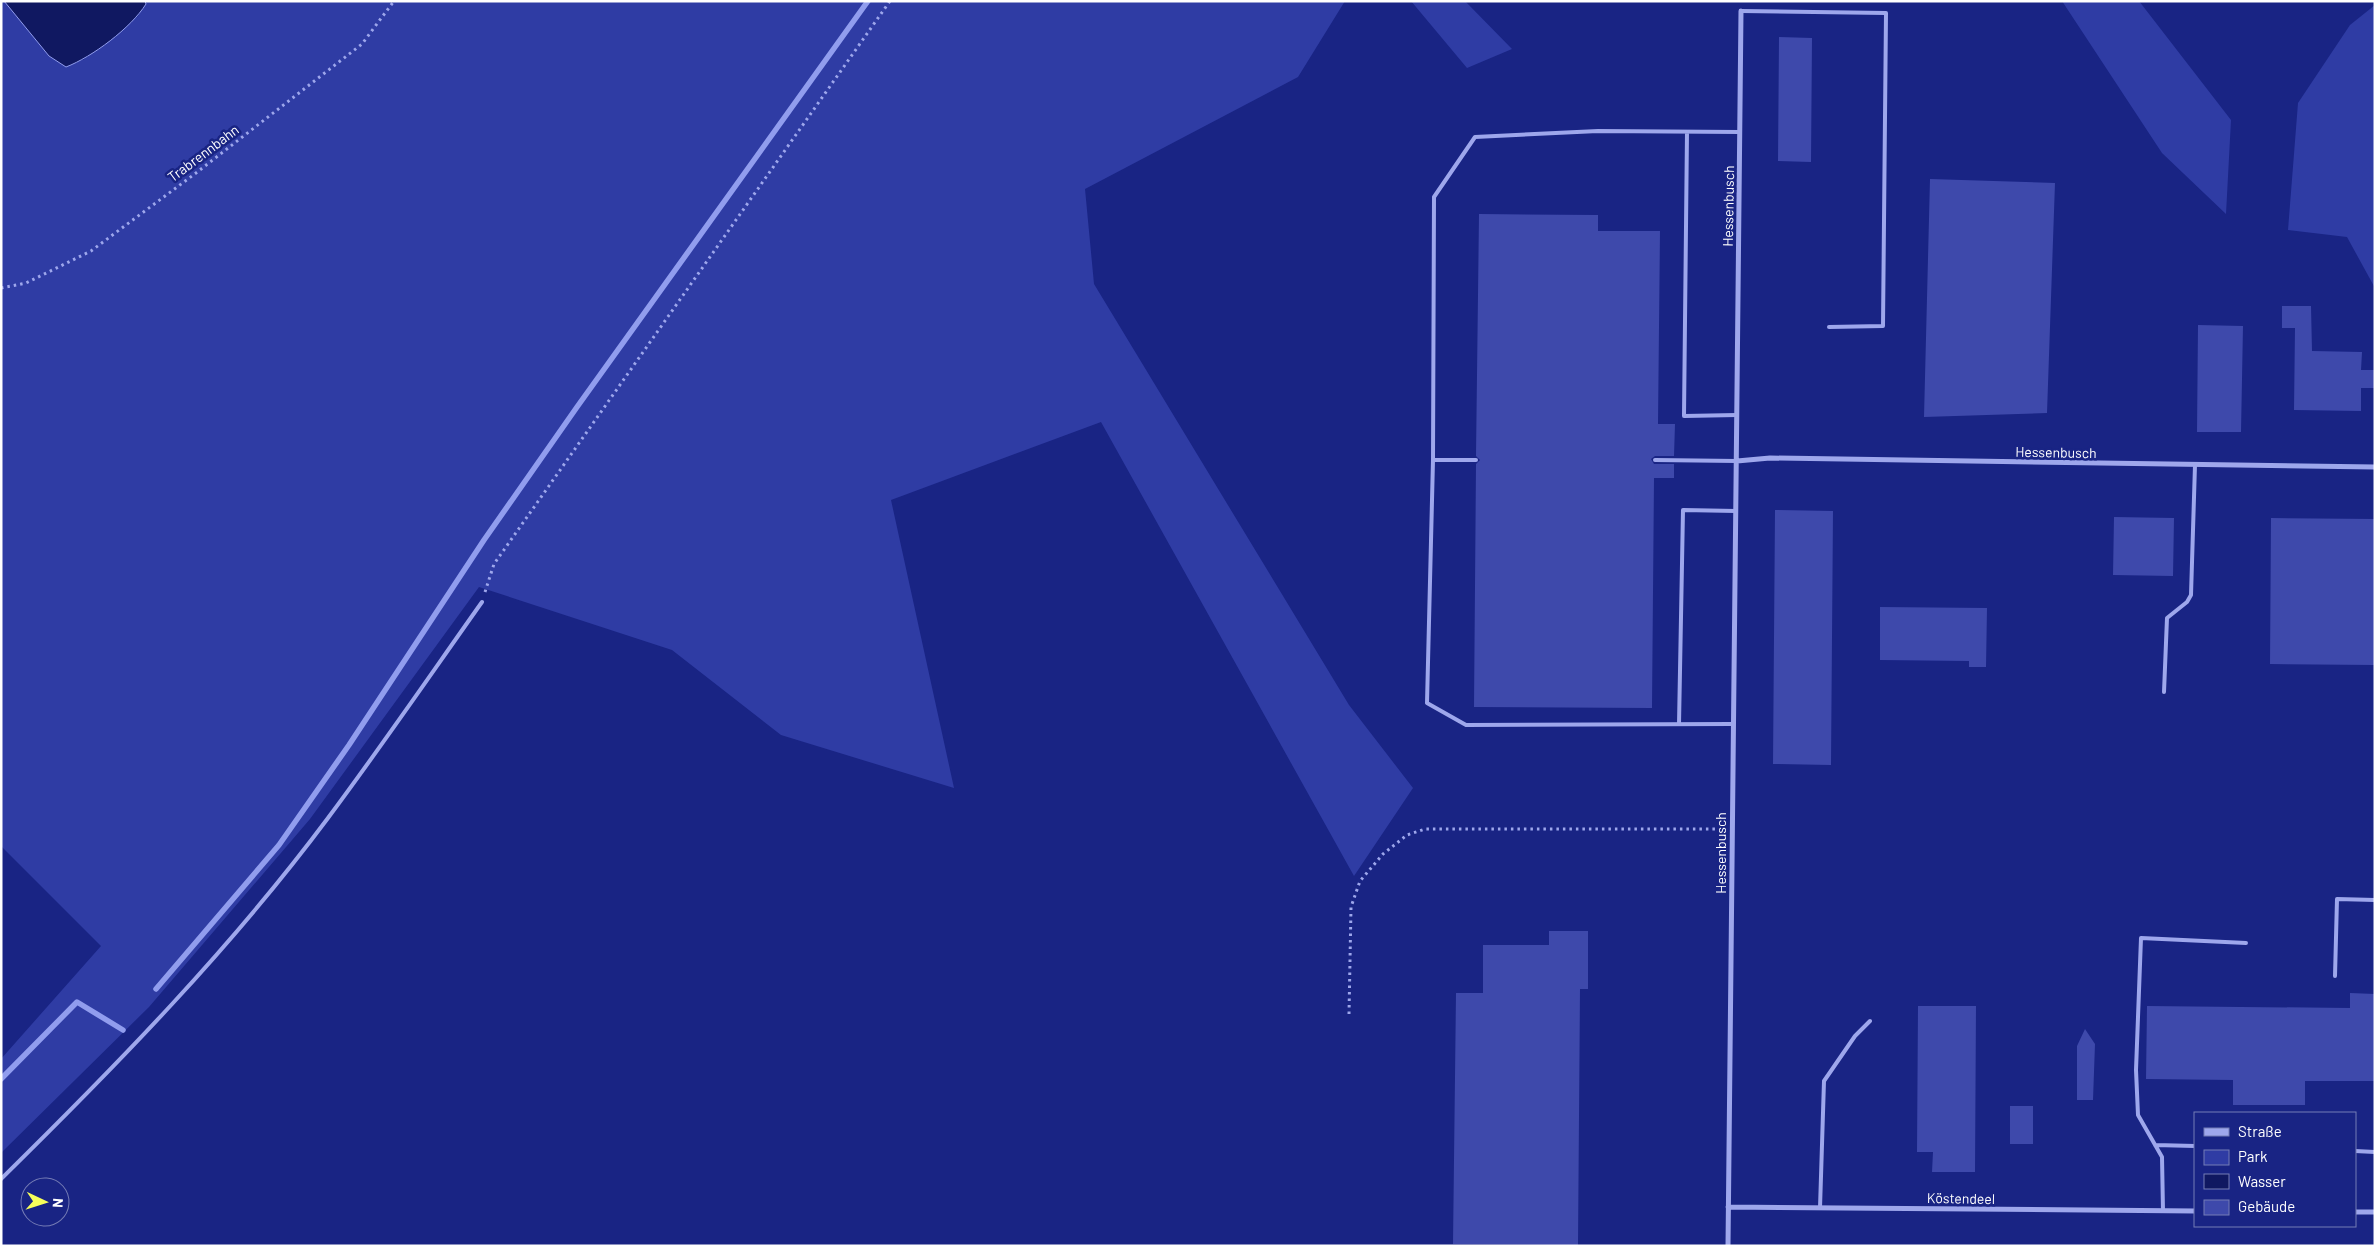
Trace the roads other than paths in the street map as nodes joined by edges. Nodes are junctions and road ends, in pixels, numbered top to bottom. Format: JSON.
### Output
{"nodes":[{"id":1,"x":1741,"y":11,"type":"joint"},
{"id":2,"x":1687,"y":132,"type":"junction"},
{"id":3,"x":1740,"y":132,"type":"junction"},
{"id":4,"x":1829,"y":327,"type":"dead end"},
{"id":5,"x":1738,"y":415,"type":"junction"},
{"id":6,"x":1433,"y":460,"type":"junction"},
{"id":7,"x":1476,"y":460,"type":"dead end"},
{"id":8,"x":1655,"y":460,"type":"dead end"},
{"id":9,"x":1737,"y":461,"type":"junction"},
{"id":10,"x":2195,"y":464,"type":"junction"},
{"id":11,"x":2375,"y":467,"type":"edge"},
{"id":12,"x":1736,"y":511,"type":"junction"},
{"id":13,"x":482,"y":602,"type":"road end"},
{"id":14,"x":2164,"y":692,"type":"dead end"},
{"id":15,"x":1679,"y":724,"type":"junction"},
{"id":16,"x":1732,"y":724,"type":"junction"},
{"id":17,"x":2375,"y":900,"type":"edge"},
{"id":18,"x":2246,"y":942,"type":"dead end"},
{"id":19,"x":2335,"y":976,"type":"dead end"},
{"id":20,"x":1870,"y":1021,"type":"dead end"},
{"id":21,"x":2155,"y":1144,"type":"junction"},
{"id":22,"x":2194,"y":1146,"type":"edge"},
{"id":23,"x":2356,"y":1151,"type":"edge"},
{"id":24,"x":2375,"y":1152,"type":"edge"},
{"id":25,"x":1,"y":1179,"type":"edge"},
{"id":26,"x":1728,"y":1207,"type":"junction"},
{"id":27,"x":1820,"y":1208,"type":"junction"},
{"id":28,"x":2163,"y":1211,"type":"junction"},
{"id":29,"x":2194,"y":1211,"type":"edge"},
{"id":30,"x":2356,"y":1212,"type":"edge"},
{"id":31,"x":2375,"y":1212,"type":"edge"},
{"id":32,"x":1728,"y":1246,"type":"edge"}],
"edges":[{"from":1,"to":3,"type":"street","name":"Hessenbusch"},
{"from":1,"to":4,"type":"lane"},
{"from":2,"to":3,"type":"lane"},
{"from":2,"to":5,"type":"lane"},
{"from":2,"to":6,"type":"lane"},
{"from":3,"to":5,"type":"street","name":"Hessenbusch"},
{"from":5,"to":9,"type":"street","name":"Hessenbusch"},
{"from":6,"to":7,"type":"lane"},
{"from":6,"to":15,"type":"lane"},
{"from":8,"to":9,"type":"lane"},
{"from":9,"to":10,"type":"street","name":"Hessenbusch"},
{"from":9,"to":12,"type":"street","name":"Hessenbusch"},
{"from":10,"to":11,"type":"street","name":"Hessenbusch"},
{"from":10,"to":14,"type":"lane"},
{"from":12,"to":15,"type":"lane"},
{"from":12,"to":16,"type":"street","name":"Hessenbusch"},
{"from":13,"to":25,"type":"lane"},
{"from":15,"to":16,"type":"lane"},
{"from":16,"to":26,"type":"street","name":"Hessenbusch"},
{"from":17,"to":19,"type":"lane"},
{"from":18,"to":21,"type":"lane"},
{"from":20,"to":27,"type":"lane"},
{"from":21,"to":22,"type":"lane"},
{"from":21,"to":28,"type":"lane"},
{"from":23,"to":24,"type":"lane"},
{"from":26,"to":27,"type":"street","name":"Köstendeel"},
{"from":26,"to":32,"type":"street","name":"Hessenbusch"},
{"from":27,"to":28,"type":"street","name":"Köstendeel"},
{"from":28,"to":29,"type":"street","name":"Köstendeel"},
{"from":30,"to":31,"type":"street"}]}
